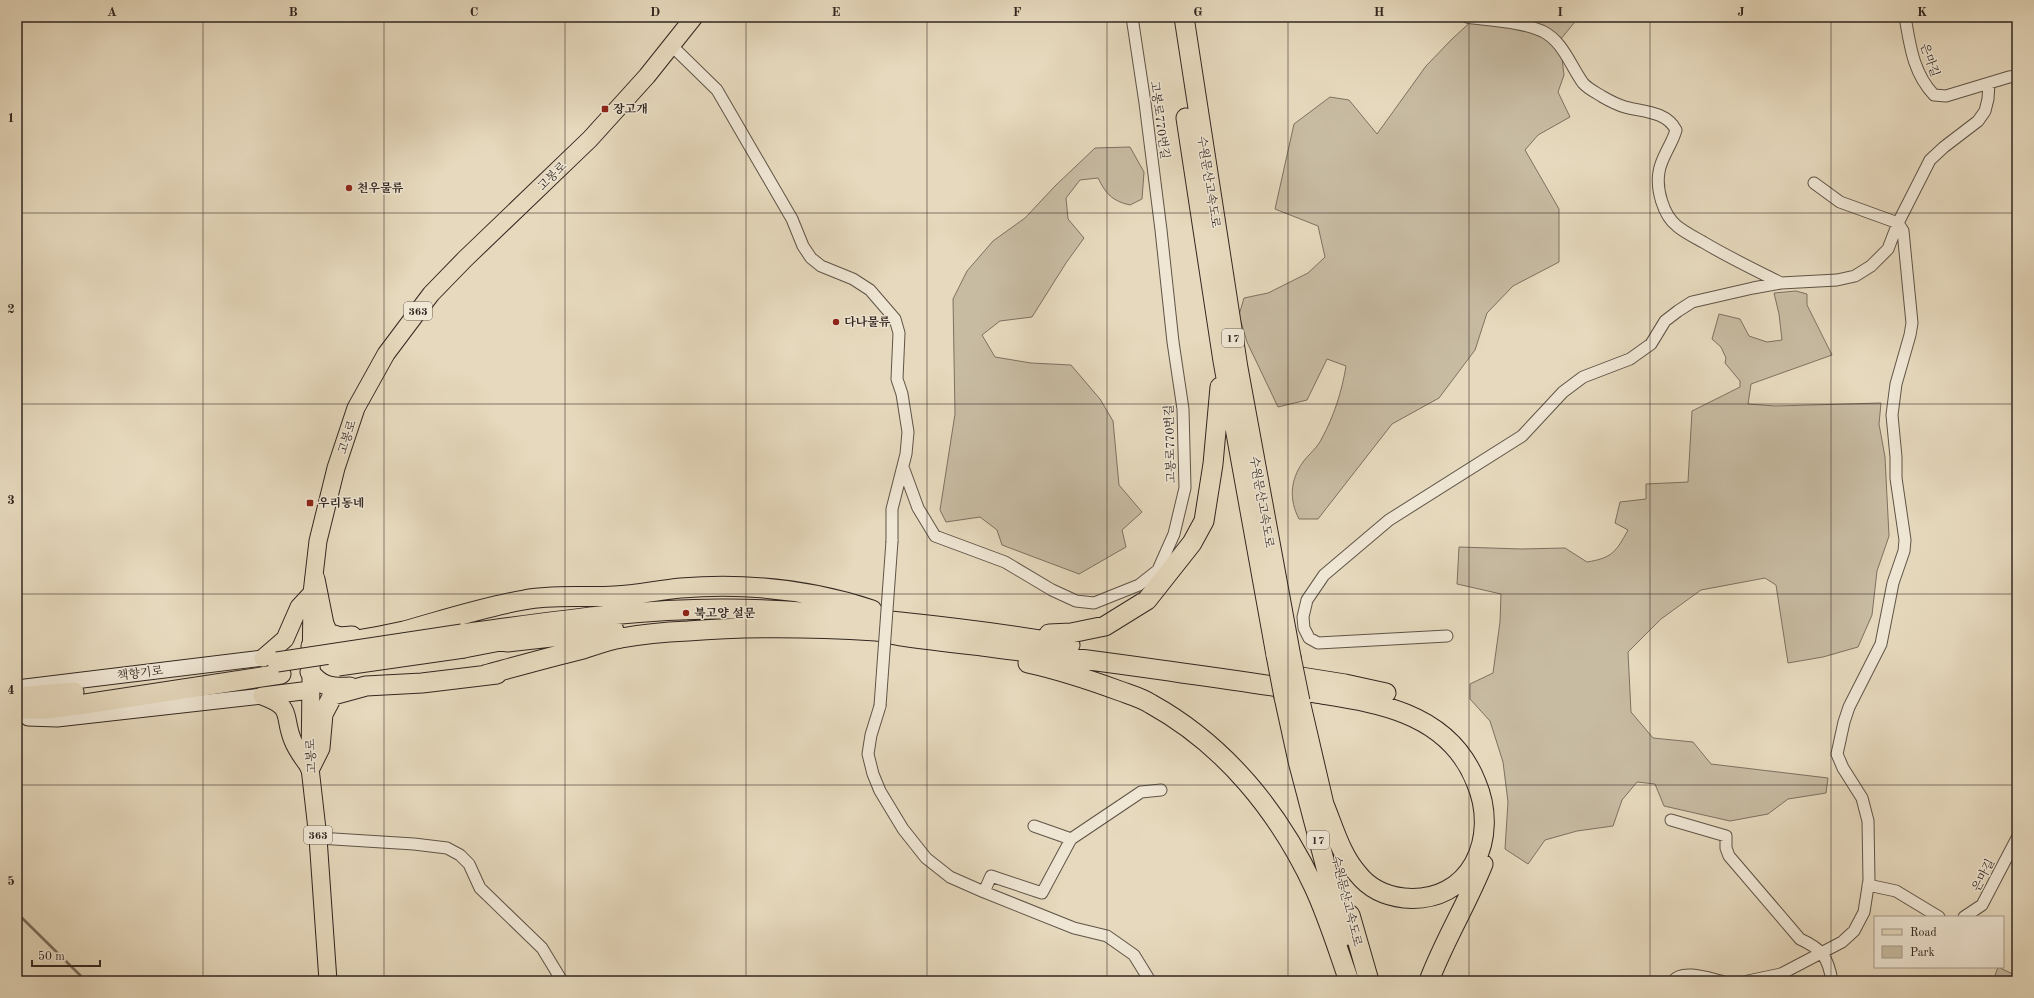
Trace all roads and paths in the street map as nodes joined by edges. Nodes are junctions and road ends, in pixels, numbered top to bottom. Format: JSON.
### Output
{"nodes":[{"id":1,"x":694,"y":17,"type":"edge"},
{"id":2,"x":1132,"y":17,"type":"edge"},
{"id":3,"x":1174,"y":17,"type":"edge"},
{"id":4,"x":1184,"y":17,"type":"edge"},
{"id":5,"x":1466,"y":17,"type":"edge"},
{"id":6,"x":1905,"y":17,"type":"edge"},
{"id":7,"x":671,"y":45,"type":"junction"},
{"id":8,"x":2017,"y":76,"type":"edge"},
{"id":9,"x":1989,"y":83,"type":"junction"},
{"id":10,"x":1814,"y":183,"type":"dead end"},
{"id":11,"x":1898,"y":223,"type":"junction"},
{"id":12,"x":1781,"y":283,"type":"junction"},
{"id":13,"x":1223,"y":361,"type":"junction"},
{"id":14,"x":903,"y":466,"type":"junction"},
{"id":15,"x":313,"y":586,"type":"junction"},
{"id":16,"x":809,"y":628,"type":"junction"},
{"id":17,"x":963,"y":628,"type":"junction"},
{"id":18,"x":905,"y":629,"type":"junction"},
{"id":19,"x":403,"y":631,"type":"junction"},
{"id":20,"x":847,"y":631,"type":"junction"},
{"id":21,"x":1447,"y":636,"type":"dead end"},
{"id":22,"x":463,"y":641,"type":"junction"},
{"id":23,"x":488,"y":644,"type":"junction"},
{"id":24,"x":311,"y":646,"type":"junction"},
{"id":25,"x":1283,"y":656,"type":"junction"},
{"id":26,"x":274,"y":664,"type":"junction"},
{"id":27,"x":486,"y":675,"type":"junction"},
{"id":28,"x":310,"y":681,"type":"junction"},
{"id":29,"x":366,"y":686,"type":"junction"},
{"id":30,"x":17,"y":688,"type":"edge"},
{"id":31,"x":262,"y":696,"type":"junction"},
{"id":32,"x":17,"y":697,"type":"edge"},
{"id":33,"x":1292,"y":699,"type":"junction"},
{"id":34,"x":17,"y":709,"type":"edge"},
{"id":35,"x":17,"y":718,"type":"edge"},
{"id":36,"x":310,"y":768,"type":"junction"},
{"id":37,"x":1161,"y":790,"type":"dead end"},
{"id":38,"x":1323,"y":802,"type":"junction"},
{"id":39,"x":1671,"y":820,"type":"dead end"},
{"id":40,"x":1034,"y":826,"type":"dead end"},
{"id":41,"x":318,"y":838,"type":"junction"},
{"id":42,"x":2017,"y":838,"type":"edge"},
{"id":43,"x":1071,"y":839,"type":"junction"},
{"id":44,"x":1868,"y":885,"type":"junction"},
{"id":45,"x":984,"y":892,"type":"junction"},
{"id":46,"x":1936,"y":916,"type":"edge"},
{"id":47,"x":1966,"y":916,"type":"edge"},
{"id":48,"x":1822,"y":953,"type":"junction"},
{"id":49,"x":328,"y":981,"type":"edge"},
{"id":50,"x":562,"y":981,"type":"edge"},
{"id":51,"x":1150,"y":981,"type":"edge"},
{"id":52,"x":1349,"y":981,"type":"edge"},
{"id":53,"x":1356,"y":981,"type":"edge"},
{"id":54,"x":1369,"y":981,"type":"edge"},
{"id":55,"x":1429,"y":981,"type":"edge"},
{"id":56,"x":1673,"y":981,"type":"edge"},
{"id":57,"x":1721,"y":981,"type":"edge"},
{"id":58,"x":1748,"y":981,"type":"edge"},
{"id":59,"x":1832,"y":981,"type":"edge"}],
"edges":[{"from":1,"to":7,"type":"main road","name":"고봉로","number":"363"},
{"from":2,"to":14,"type":"street","name":"고봉로770번길"},
{"from":3,"to":13,"type":"highway","name":"수원문산고속도로","number":"17"},
{"from":4,"to":25,"type":"highway","name":"수원문산고속도로","number":"17"},
{"from":5,"to":12,"type":"street"},
{"from":6,"to":9,"type":"street","name":"은마길"},
{"from":7,"to":14,"type":"street"},
{"from":7,"to":15,"type":"main road","name":"고봉로","number":"363"},
{"from":8,"to":9,"type":"street","name":"은마길"},
{"from":9,"to":11,"type":"street"},
{"from":10,"to":11,"type":"street"},
{"from":11,"to":12,"type":"street"},
{"from":11,"to":44,"type":"street"},
{"from":12,"to":21,"type":"street"},
{"from":13,"to":17,"type":"highway"},
{"from":13,"to":25,"type":"highway","name":"수원문산고속도로","number":"17"},
{"from":14,"to":45,"type":"street","bridge":true},
{"from":15,"to":19,"type":"highway"},
{"from":15,"to":24,"type":"main road","name":"고봉로","number":"363"},
{"from":15,"to":26,"type":"main road"},
{"from":16,"to":20,"type":"highway"},
{"from":16,"to":23,"type":"highway"},
{"from":16,"to":27,"type":"highway"},
{"from":17,"to":18,"type":"highway"},
{"from":17,"to":55,"type":"highway"},
{"from":18,"to":19,"type":"highway"},
{"from":18,"to":20,"type":"highway"},
{"from":18,"to":22,"type":"highway"},
{"from":18,"to":38,"type":"highway"},
{"from":18,"to":52,"type":"highway"},
{"from":19,"to":24,"type":"highway"},
{"from":20,"to":23,"type":"highway"},
{"from":20,"to":27,"type":"highway"},
{"from":22,"to":23,"type":"highway"},
{"from":22,"to":26,"type":"highway","bridge":true},
{"from":24,"to":28,"type":"main road","name":"고봉로","number":"363"},
{"from":25,"to":33,"type":"highway","name":"수원문산고속도로","number":"17","bridge":true},
{"from":26,"to":28,"type":"main road"},
{"from":26,"to":30,"type":"main road","name":"책향기로"},
{"from":26,"to":32,"type":"highway"},
{"from":26,"to":34,"type":"highway"},
{"from":27,"to":29,"type":"highway"},
{"from":28,"to":29,"type":"highway"},
{"from":28,"to":31,"type":"main road"},
{"from":28,"to":36,"type":"main road","name":"고봉로","number":"363"},
{"from":29,"to":36,"type":"highway"},
{"from":31,"to":35,"type":"main road"},
{"from":31,"to":36,"type":"main road"},
{"from":33,"to":38,"type":"highway","name":"수원문산고속도로","number":"17"},
{"from":33,"to":53,"type":"highway","name":"수원문산고속도로","number":"17"},
{"from":36,"to":41,"type":"main road","name":"고봉로","number":"363"},
{"from":37,"to":43,"type":"street"},
{"from":38,"to":54,"type":"highway","name":"수원문산고속도로","number":"17"},
{"from":39,"to":48,"type":"street"},
{"from":40,"to":43,"type":"street"},
{"from":41,"to":49,"type":"main road","name":"고봉로","number":"363"},
{"from":41,"to":50,"type":"street"},
{"from":42,"to":47,"type":"street","name":"은마길"},
{"from":43,"to":45,"type":"street"},
{"from":44,"to":46,"type":"street"},
{"from":44,"to":48,"type":"street"},
{"from":45,"to":51,"type":"street"},
{"from":48,"to":58,"type":"street"},
{"from":48,"to":59,"type":"street"},
{"from":56,"to":57,"type":"street"}]}
